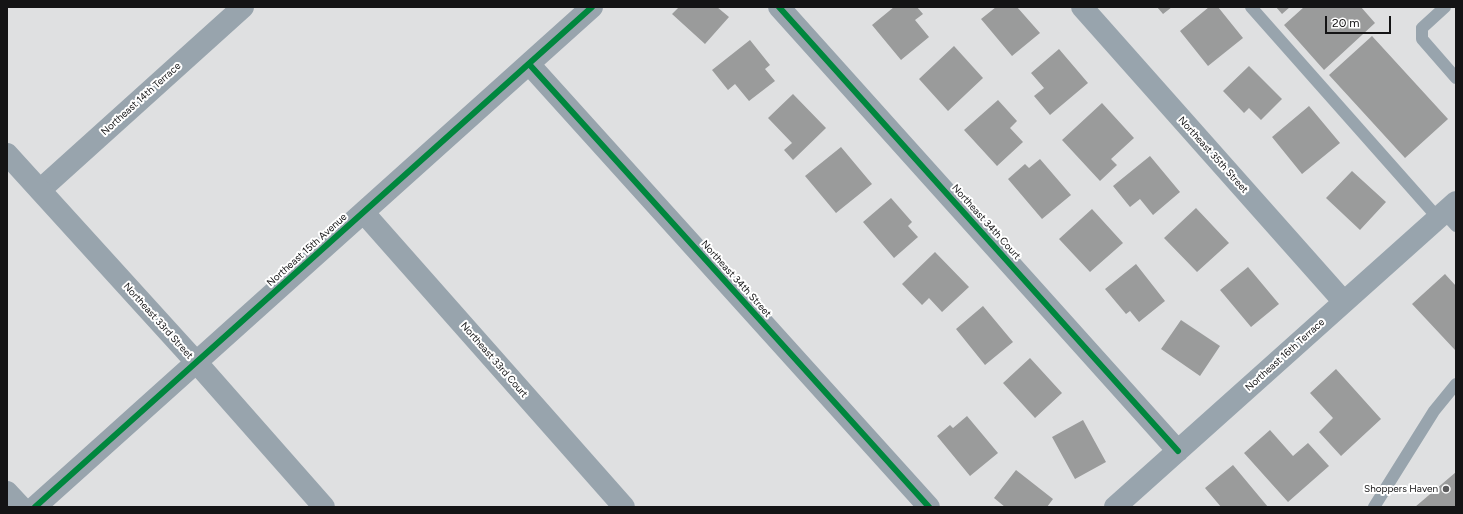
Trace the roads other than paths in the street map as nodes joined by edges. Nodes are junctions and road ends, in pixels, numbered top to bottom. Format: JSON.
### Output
{"nodes":[{"id":1,"x":243,"y":7,"type":"edge"},
{"id":2,"x":592,"y":7,"type":"edge"},
{"id":3,"x":779,"y":7,"type":"edge"},
{"id":4,"x":1082,"y":7,"type":"edge"},
{"id":5,"x":1251,"y":7,"type":"edge"},
{"id":6,"x":1444,"y":7,"type":"edge"},
{"id":7,"x":529,"y":64,"type":"junction"},
{"id":8,"x":1456,"y":78,"type":"edge"},
{"id":9,"x":7,"y":154,"type":"edge"},
{"id":10,"x":40,"y":190,"type":"junction"},
{"id":11,"x":364,"y":212,"type":"junction"},
{"id":12,"x":1449,"y":215,"type":"edge"},
{"id":13,"x":1344,"y":302,"type":"junction"},
{"id":14,"x":197,"y":363,"type":"junction"},
{"id":15,"x":1456,"y":384,"type":"edge"},
{"id":16,"x":1178,"y":451,"type":"junction"},
{"id":17,"x":7,"y":492,"type":"edge"},
{"id":18,"x":21,"y":507,"type":"edge"},
{"id":19,"x":35,"y":507,"type":"edge"},
{"id":20,"x":324,"y":507,"type":"edge"},
{"id":21,"x":624,"y":507,"type":"edge"},
{"id":22,"x":929,"y":507,"type":"edge"},
{"id":23,"x":1115,"y":507,"type":"edge"},
{"id":24,"x":1374,"y":507,"type":"edge"}],
"edges":[{"from":1,"to":10,"type":"street","name":"Northeast 14th Terrace"},
{"from":2,"to":7,"type":"street","name":"Northeast 15th Avenue"},
{"from":3,"to":16,"type":"street","name":"Northeast 34th Court"},
{"from":4,"to":13,"type":"street","name":"Northeast 35th Street"},
{"from":5,"to":12,"type":"lane"},
{"from":6,"to":8,"type":"lane"},
{"from":7,"to":11,"type":"street","name":"Northeast 15th Avenue"},
{"from":7,"to":22,"type":"street","name":"Northeast 34th Street"},
{"from":9,"to":10,"type":"street","name":"Northeast 33rd Street"},
{"from":10,"to":14,"type":"street","name":"Northeast 33rd Street"},
{"from":11,"to":14,"type":"street","name":"Northeast 15th Avenue"},
{"from":11,"to":21,"type":"street","name":"Northeast 33rd Court"},
{"from":12,"to":13,"type":"street","name":"Northeast 16th Terrace"},
{"from":13,"to":16,"type":"street","name":"Northeast 16th Terrace"},
{"from":14,"to":19,"type":"street","name":"Northeast 15th Avenue"},
{"from":14,"to":20,"type":"street","name":"Northeast 33rd Street"},
{"from":15,"to":24,"type":"lane"},
{"from":16,"to":23,"type":"street","name":"Northeast 16th Terrace"},
{"from":17,"to":18,"type":"street"}]}
